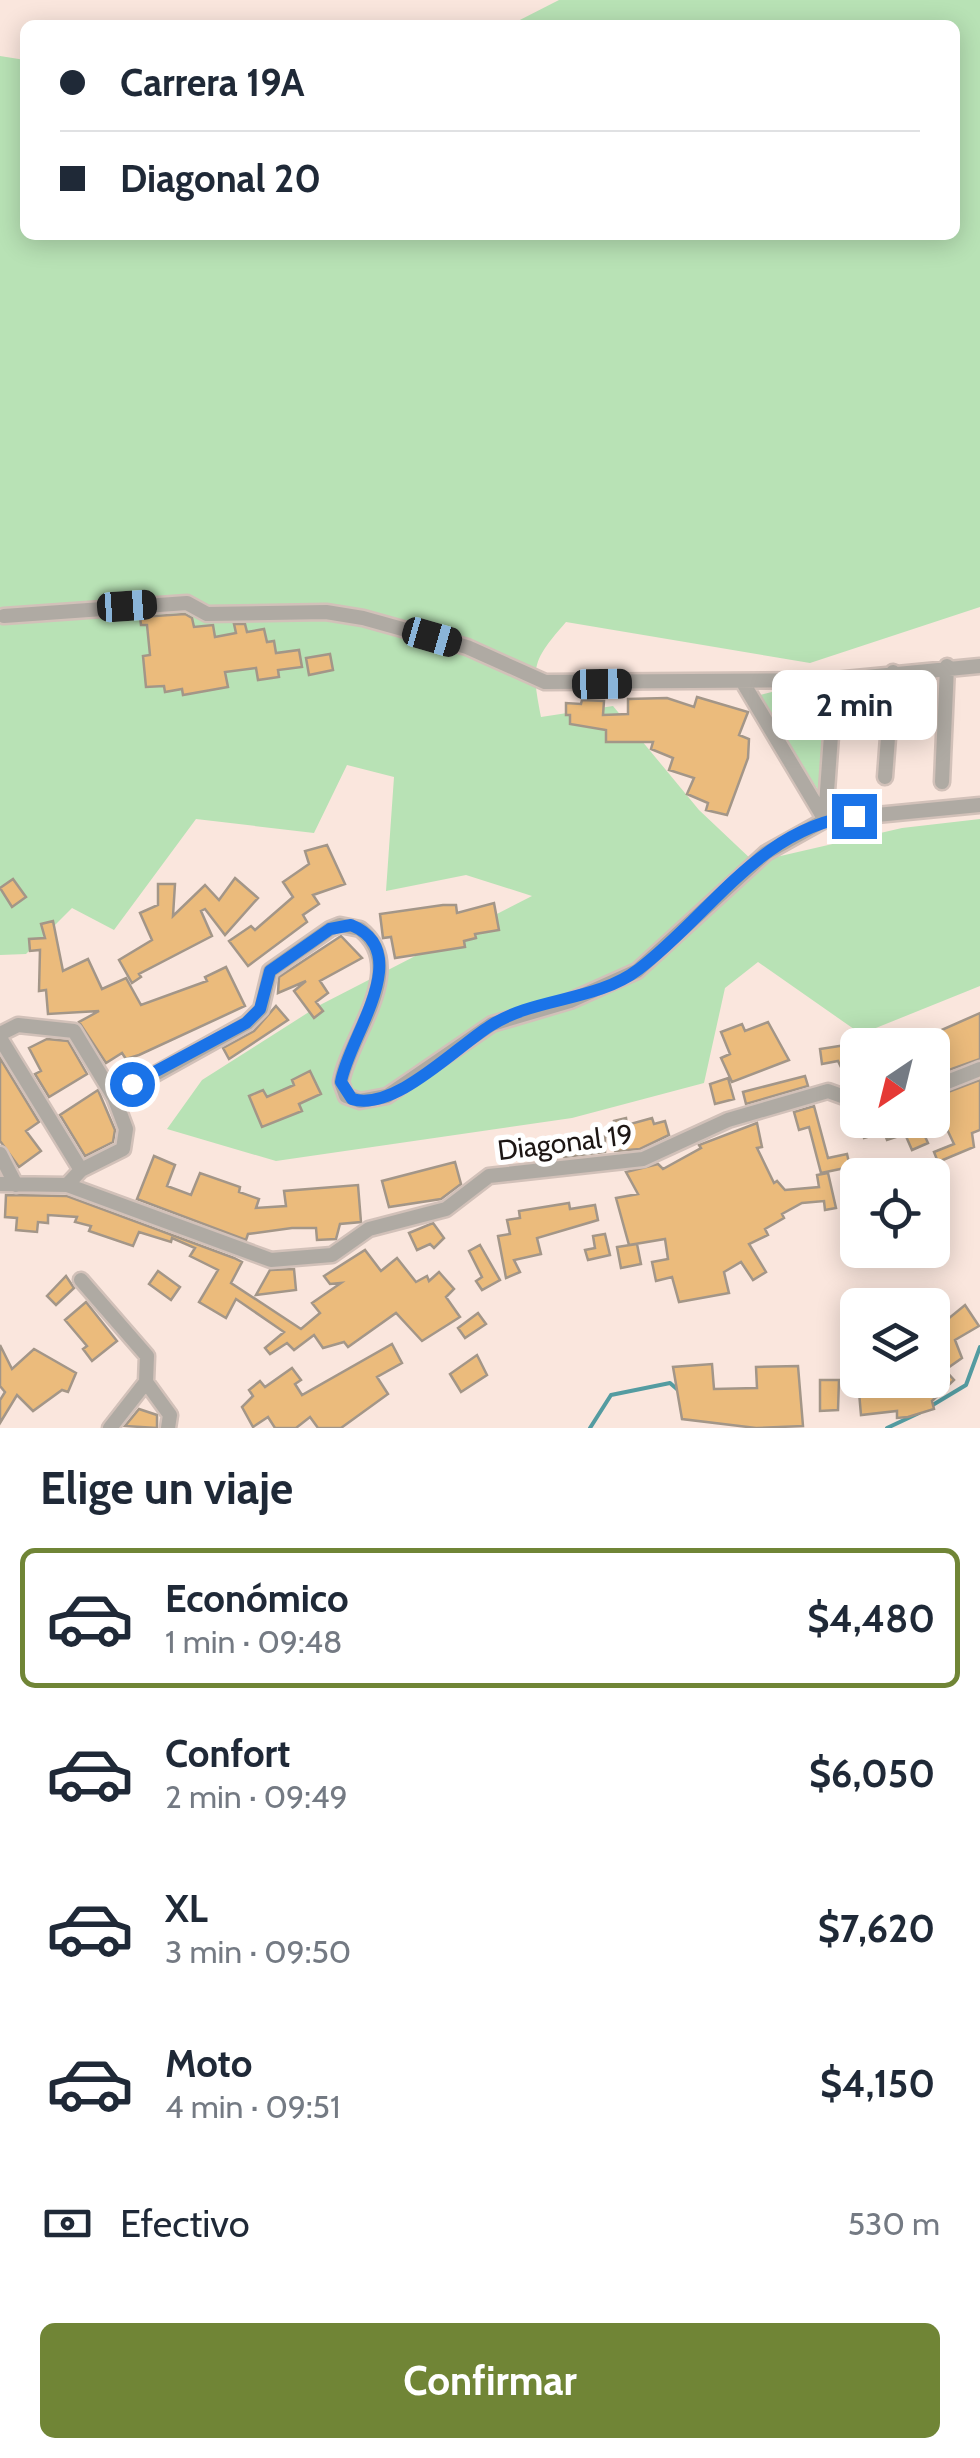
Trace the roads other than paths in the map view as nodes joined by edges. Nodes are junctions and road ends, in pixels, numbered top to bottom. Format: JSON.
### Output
{"nodes":[{"id":1,"x":4,"y":616,"type":"dead end"},
{"id":2,"x":947,"y":666,"type":"junction"},
{"id":3,"x":980,"y":666,"type":"edge"},
{"id":4,"x":892,"y":672,"type":"junction"},
{"id":5,"x":835,"y":680,"type":"junction"},
{"id":6,"x":742,"y":681,"type":"junction"},
{"id":7,"x":885,"y":777,"type":"dead end"},
{"id":8,"x":942,"y":782,"type":"dead end"},
{"id":9,"x":980,"y":805,"type":"edge"},
{"id":10,"x":825,"y":820,"type":"junction"},
{"id":11,"x":0,"y":1036,"type":"edge"},
{"id":12,"x":980,"y":1069,"type":"edge"},
{"id":13,"x":950,"y":1081,"type":"edge"},
{"id":14,"x":840,"y":1095,"type":"edge"},
{"id":15,"x":114,"y":1098,"type":"junction"},
{"id":16,"x":0,"y":1154,"type":"edge"},
{"id":17,"x":81,"y":1170,"type":"junction"},
{"id":18,"x":0,"y":1184,"type":"edge"},
{"id":19,"x":16,"y":1185,"type":"junction"},
{"id":20,"x":67,"y":1185,"type":"junction"},
{"id":21,"x":81,"y":1280,"type":"dead end"},
{"id":22,"x":146,"y":1382,"type":"junction"},
{"id":23,"x":110,"y":1428,"type":"edge"},
{"id":24,"x":168,"y":1428,"type":"edge"}],
"edges":[{"from":1,"to":6,"type":"street"},
{"from":2,"to":3,"type":"street"},
{"from":2,"to":4,"type":"street"},
{"from":2,"to":8,"type":"street"},
{"from":4,"to":5,"type":"street"},
{"from":4,"to":7,"type":"street"},
{"from":5,"to":6,"type":"street"},
{"from":5,"to":10,"type":"street"},
{"from":6,"to":10,"type":"street"},
{"from":9,"to":10,"type":"street"},
{"from":10,"to":15,"type":"street"},
{"from":11,"to":15,"type":"street"},
{"from":11,"to":17,"type":"street"},
{"from":12,"to":13,"type":"street"},
{"from":14,"to":20,"type":"street","name":"Diagonal 19"},
{"from":15,"to":17,"type":"street"},
{"from":16,"to":19,"type":"street"},
{"from":17,"to":20,"type":"street"},
{"from":18,"to":19,"type":"street","name":"Diagonal 19"},
{"from":19,"to":20,"type":"street","name":"Diagonal 19"},
{"from":21,"to":22,"type":"street"},
{"from":22,"to":23,"type":"street"},
{"from":22,"to":24,"type":"street"}]}
